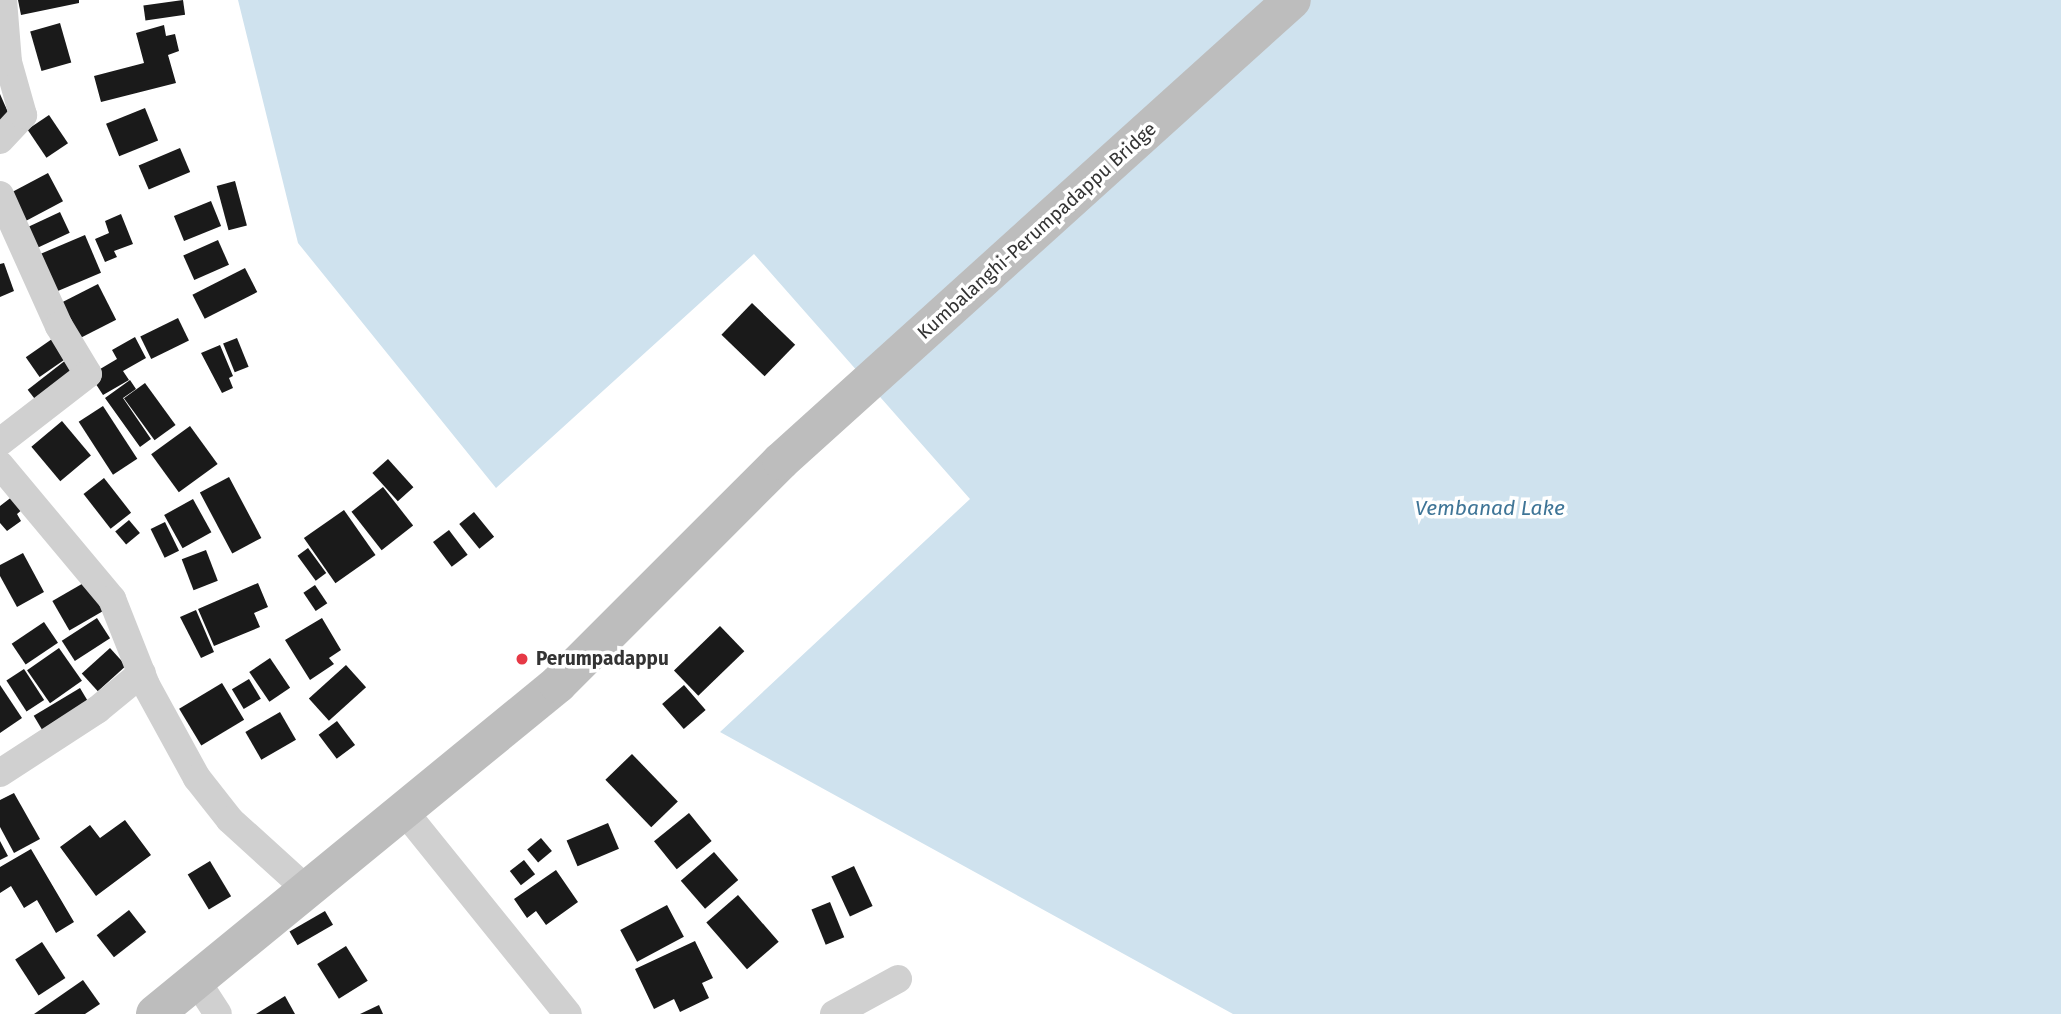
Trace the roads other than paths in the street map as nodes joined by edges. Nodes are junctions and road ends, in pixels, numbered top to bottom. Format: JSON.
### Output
{"nodes":[{"id":1,"x":4,"y":0,"type":"edge"},
{"id":2,"x":1292,"y":0,"type":"edge"},
{"id":3,"x":0,"y":140,"type":"edge"},
{"id":4,"x":0,"y":195,"type":"edge"},
{"id":5,"x":0,"y":442,"type":"edge"},
{"id":6,"x":0,"y":465,"type":"edge"},
{"id":7,"x":142,"y":673,"type":"junction"},
{"id":8,"x":0,"y":774,"type":"edge"},
{"id":9,"x":404,"y":811,"type":"junction"},
{"id":10,"x":305,"y":888,"type":"junction"},
{"id":11,"x":898,"y":979,"type":"dead end"},
{"id":12,"x":196,"y":980,"type":"junction"},
{"id":13,"x":155,"y":1014,"type":"edge"},
{"id":14,"x":218,"y":1014,"type":"edge"},
{"id":15,"x":568,"y":1014,"type":"edge"},
{"id":16,"x":834,"y":1014,"type":"edge"}],
"edges":[{"from":1,"to":3,"type":"street"},
{"from":2,"to":9,"type":"main road","name":"Kumbalanghi-Perumpadappu Bridge"},
{"from":4,"to":5,"type":"street"},
{"from":6,"to":7,"type":"street"},
{"from":7,"to":8,"type":"street"},
{"from":7,"to":10,"type":"street"},
{"from":9,"to":10,"type":"main road","name":"Kumbalanghi-Perumpadappu Bridge"},
{"from":9,"to":15,"type":"street"},
{"from":10,"to":12,"type":"main road","name":"Kumbalanghi-Perumpadappu Bridge"},
{"from":11,"to":16,"type":"street"},
{"from":12,"to":13,"type":"main road","name":"Kumbalanghi-Perumpadappu Bridge"},
{"from":12,"to":14,"type":"street"}]}
